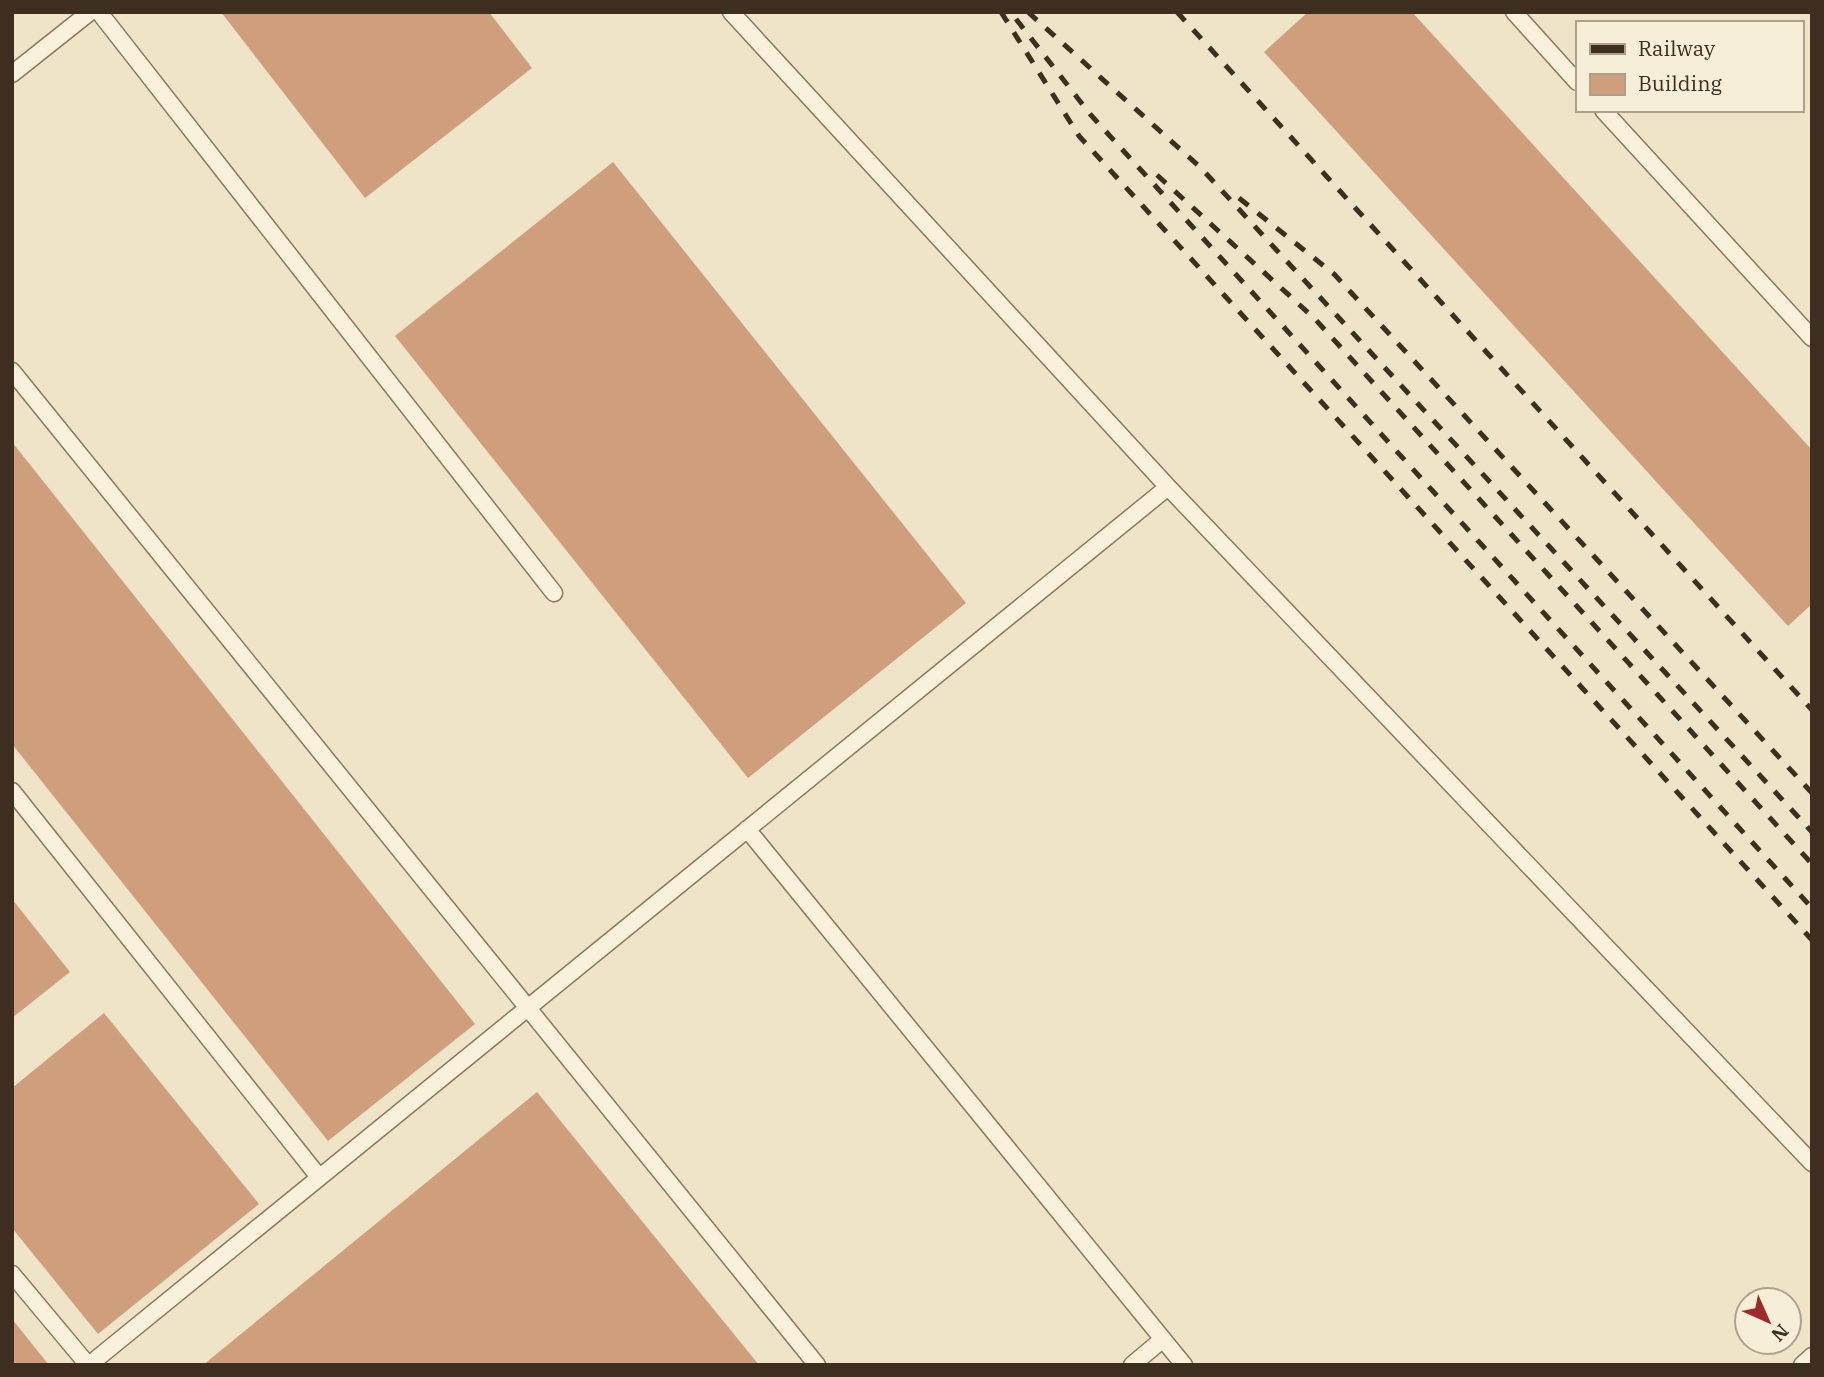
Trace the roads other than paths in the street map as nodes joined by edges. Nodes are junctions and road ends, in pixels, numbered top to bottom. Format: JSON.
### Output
{"nodes":[{"id":1,"x":90,"y":12,"type":"edge"},
{"id":2,"x":99,"y":12,"type":"edge"},
{"id":3,"x":731,"y":12,"type":"edge"},
{"id":4,"x":1514,"y":12,"type":"edge"},
{"id":5,"x":12,"y":75,"type":"edge"},
{"id":6,"x":1576,"y":81,"type":"edge"},
{"id":7,"x":1605,"y":112,"type":"edge"},
{"id":8,"x":1812,"y":338,"type":"edge"},
{"id":9,"x":12,"y":371,"type":"edge"},
{"id":10,"x":1168,"y":487,"type":"junction"},
{"id":11,"x":554,"y":593,"type":"dead end"},
{"id":12,"x":12,"y":791,"type":"edge"},
{"id":13,"x":747,"y":829,"type":"junction"},
{"id":14,"x":528,"y":1008,"type":"junction"},
{"id":15,"x":1812,"y":1163,"type":"edge"},
{"id":16,"x":320,"y":1177,"type":"junction"},
{"id":17,"x":12,"y":1274,"type":"edge"},
{"id":18,"x":1163,"y":1339,"type":"junction"},
{"id":19,"x":1812,"y":1356,"type":"edge"},
{"id":20,"x":88,"y":1365,"type":"edge"},
{"id":21,"x":817,"y":1365,"type":"edge"},
{"id":22,"x":1132,"y":1365,"type":"edge"},
{"id":23,"x":1184,"y":1365,"type":"edge"},
{"id":24,"x":1802,"y":1365,"type":"edge"}],
"edges":[{"from":1,"to":5,"type":"lane"},
{"from":2,"to":11,"type":"lane"},
{"from":3,"to":10,"type":"lane"},
{"from":4,"to":6,"type":"lane"},
{"from":7,"to":8,"type":"lane"},
{"from":9,"to":14,"type":"lane"},
{"from":10,"to":13,"type":"lane"},
{"from":10,"to":15,"type":"lane"},
{"from":12,"to":16,"type":"lane"},
{"from":13,"to":14,"type":"lane"},
{"from":13,"to":18,"type":"lane"},
{"from":14,"to":16,"type":"lane"},
{"from":14,"to":21,"type":"lane"},
{"from":16,"to":20,"type":"lane"},
{"from":17,"to":20,"type":"lane"},
{"from":18,"to":22,"type":"lane"},
{"from":18,"to":23,"type":"lane"},
{"from":19,"to":24,"type":"lane"}]}
